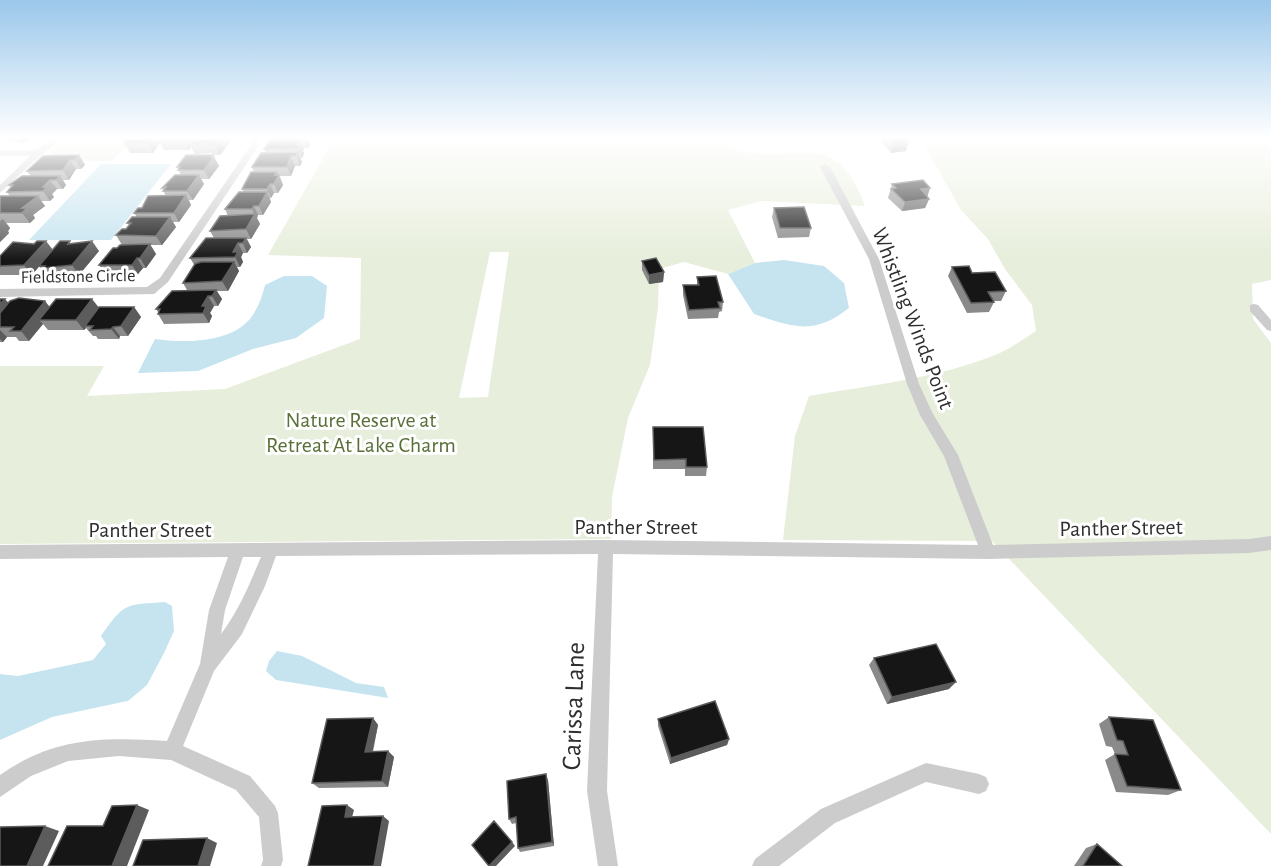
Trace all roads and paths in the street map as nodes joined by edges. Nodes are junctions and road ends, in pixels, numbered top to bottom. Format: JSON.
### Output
{"nodes":[{"id":1,"x":11,"y":179,"type":"edge"},
{"id":2,"x":232,"y":179,"type":"edge"},
{"id":3,"x":832,"y":179,"type":"edge"},
{"id":4,"x":0,"y":190,"type":"edge"},
{"id":5,"x":0,"y":293,"type":"edge"},
{"id":6,"x":1254,"y":308,"type":"dead end"},
{"id":7,"x":1271,"y":327,"type":"edge"},
{"id":8,"x":1271,"y":543,"type":"edge"},
{"id":9,"x":606,"y":547,"type":"junction"},
{"id":10,"x":238,"y":550,"type":"junction"},
{"id":11,"x":271,"y":550,"type":"junction"},
{"id":12,"x":0,"y":552,"type":"edge"},
{"id":13,"x":988,"y":552,"type":"junction"},
{"id":14,"x":217,"y":610,"type":"junction"},
{"id":15,"x":245,"y":610,"type":"junction"},
{"id":16,"x":208,"y":665,"type":"junction"},
{"id":17,"x":172,"y":751,"type":"junction"},
{"id":18,"x":979,"y":784,"type":"dead end"},
{"id":19,"x":0,"y":787,"type":"edge"},
{"id":20,"x":271,"y":866,"type":"edge"},
{"id":21,"x":608,"y":866,"type":"edge"},
{"id":22,"x":762,"y":866,"type":"edge"}],
"edges":[{"from":1,"to":4,"type":"street"},
{"from":2,"to":5,"type":"street","name":"Fieldstone Circle"},
{"from":3,"to":13,"type":"street","name":"Whistling Winds Point"},
{"from":6,"to":7,"type":"street"},
{"from":8,"to":13,"type":"street","name":"Panther Street"},
{"from":9,"to":11,"type":"street","name":"Panther Street"},
{"from":9,"to":13,"type":"street","name":"Panther Street"},
{"from":9,"to":21,"type":"street","name":"Carissa Lane"},
{"from":10,"to":11,"type":"street","name":"Panther Street"},
{"from":10,"to":12,"type":"street","name":"Panther Street"},
{"from":10,"to":14,"type":"street"},
{"from":11,"to":15,"type":"street"},
{"from":14,"to":15,"type":"street"},
{"from":14,"to":16,"type":"street"},
{"from":15,"to":16,"type":"street"},
{"from":16,"to":17,"type":"street"},
{"from":17,"to":19,"type":"street"},
{"from":17,"to":20,"type":"street"},
{"from":18,"to":22,"type":"street"}]}
